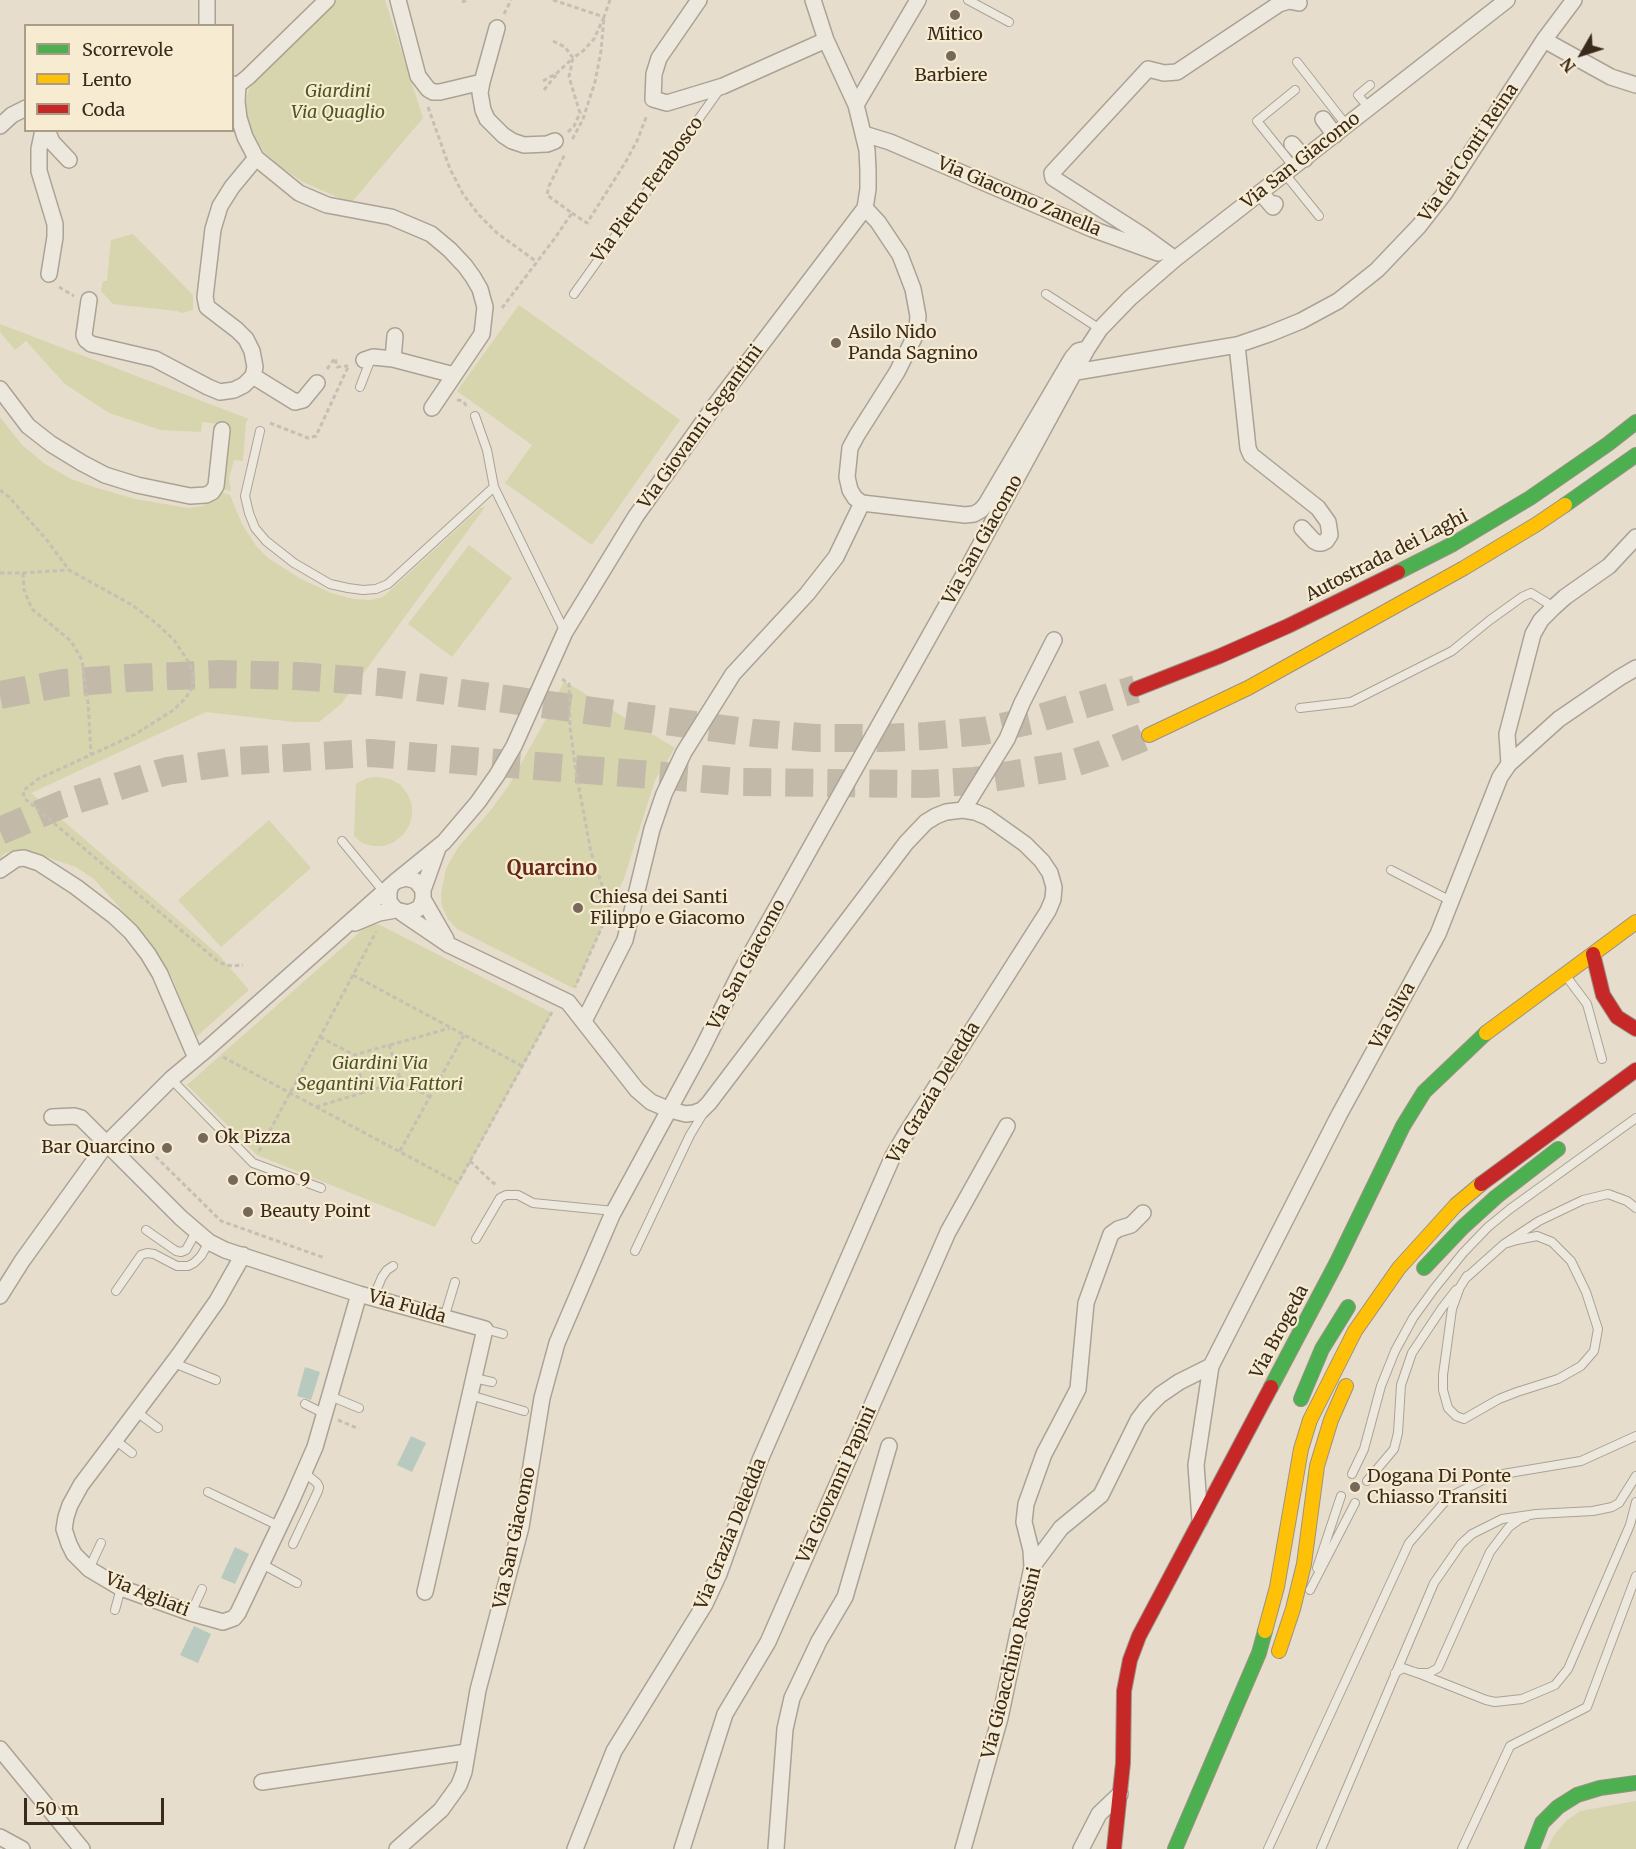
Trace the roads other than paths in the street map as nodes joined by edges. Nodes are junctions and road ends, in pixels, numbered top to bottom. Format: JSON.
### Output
{"nodes":[{"id":1,"x":207,"y":0,"type":"edge"},
{"id":2,"x":327,"y":0,"type":"edge"},
{"id":3,"x":398,"y":0,"type":"edge"},
{"id":4,"x":699,"y":0,"type":"edge"},
{"id":5,"x":813,"y":0,"type":"edge"},
{"id":6,"x":918,"y":0,"type":"edge"},
{"id":7,"x":968,"y":0,"type":"edge"},
{"id":8,"x":1507,"y":0,"type":"edge"},
{"id":9,"x":1574,"y":0,"type":"edge"},
{"id":10,"x":1299,"y":3,"type":"dead end"},
{"id":11,"x":1009,"y":22,"type":"dead end"},
{"id":12,"x":207,"y":24,"type":"edge"},
{"id":13,"x":497,"y":28,"type":"dead end"},
{"id":14,"x":826,"y":40,"type":"junction"},
{"id":15,"x":1544,"y":40,"type":"junction"},
{"id":16,"x":1297,"y":62,"type":"dead end"},
{"id":17,"x":482,"y":82,"type":"junction"},
{"id":18,"x":235,"y":85,"type":"edge"},
{"id":19,"x":1370,"y":85,"type":"dead end"},
{"id":20,"x":1636,"y":85,"type":"edge"},
{"id":21,"x":723,"y":86,"type":"junction"},
{"id":22,"x":1295,"y":90,"type":"dead end"},
{"id":23,"x":856,"y":105,"type":"junction"},
{"id":24,"x":1369,"y":108,"type":"junction"},
{"id":25,"x":24,"y":109,"type":"edge"},
{"id":26,"x":1323,"y":119,"type":"dead end"},
{"id":27,"x":0,"y":126,"type":"edge"},
{"id":28,"x":1341,"y":130,"type":"junction"},
{"id":29,"x":44,"y":132,"type":"edge"},
{"id":30,"x":46,"y":132,"type":"edge"},
{"id":31,"x":864,"y":134,"type":"junction"},
{"id":32,"x":555,"y":141,"type":"road end"},
{"id":33,"x":1292,"y":144,"type":"dead end"},
{"id":34,"x":256,"y":158,"type":"junction"},
{"id":35,"x":69,"y":160,"type":"dead end"},
{"id":36,"x":1295,"y":167,"type":"junction"},
{"id":37,"x":1261,"y":193,"type":"junction"},
{"id":38,"x":1275,"y":204,"type":"dead end"},
{"id":39,"x":865,"y":208,"type":"junction"},
{"id":40,"x":1320,"y":216,"type":"dead end"},
{"id":41,"x":1175,"y":259,"type":"junction"},
{"id":42,"x":49,"y":274,"type":"road end"},
{"id":43,"x":574,"y":294,"type":"dead end"},
{"id":44,"x":1046,"y":294,"type":"dead end"},
{"id":45,"x":89,"y":300,"type":"road end"},
{"id":46,"x":1100,"y":329,"type":"junction"},
{"id":47,"x":395,"y":336,"type":"dead end"},
{"id":48,"x":1237,"y":345,"type":"junction"},
{"id":49,"x":1087,"y":350,"type":"junction"},
{"id":50,"x":369,"y":359,"type":"joint"},
{"id":51,"x":393,"y":359,"type":"junction"},
{"id":52,"x":1076,"y":372,"type":"junction"},
{"id":53,"x":454,"y":375,"type":"junction"},
{"id":54,"x":253,"y":376,"type":"junction"},
{"id":55,"x":317,"y":383,"type":"road end"},
{"id":56,"x":360,"y":387,"type":"dead end"},
{"id":57,"x":0,"y":389,"type":"edge"},
{"id":58,"x":436,"y":402,"type":"road end"},
{"id":59,"x":475,"y":416,"type":"road end"},
{"id":60,"x":1636,"y":422,"type":"edge"},
{"id":61,"x":222,"y":430,"type":"dead end"},
{"id":62,"x":260,"y":431,"type":"dead end"},
{"id":63,"x":1636,"y":455,"type":"edge"},
{"id":64,"x":494,"y":487,"type":"junction"},
{"id":65,"x":862,"y":503,"type":"junction"},
{"id":66,"x":1302,"y":528,"type":"dead end"},
{"id":67,"x":1636,"y":537,"type":"edge"},
{"id":68,"x":1554,"y":607,"type":"junction"},
{"id":69,"x":565,"y":632,"type":"junction"},
{"id":70,"x":1054,"y":640,"type":"dead end"},
{"id":71,"x":1636,"y":668,"type":"edge"},
{"id":72,"x":1136,"y":689,"type":"tunnel mouth"},
{"id":73,"x":1300,"y":708,"type":"dead end"},
{"id":74,"x":1149,"y":735,"type":"tunnel mouth"},
{"id":75,"x":1509,"y":764,"type":"junction"},
{"id":76,"x":963,"y":810,"type":"junction"},
{"id":77,"x":342,"y":841,"type":"dead end"},
{"id":78,"x":438,"y":848,"type":"junction"},
{"id":79,"x":0,"y":870,"type":"edge"},
{"id":80,"x":1391,"y":870,"type":"dead end"},
{"id":81,"x":390,"y":886,"type":"junction"},
{"id":82,"x":423,"y":894,"type":"junction"},
{"id":83,"x":1451,"y":901,"type":"junction"},
{"id":84,"x":395,"y":912,"type":"junction"},
{"id":85,"x":1636,"y":922,"type":"edge"},
{"id":86,"x":337,"y":934,"type":"junction"},
{"id":87,"x":449,"y":945,"type":"junction"},
{"id":88,"x":1593,"y":954,"type":"junction"},
{"id":89,"x":1566,"y":974,"type":"junction"},
{"id":90,"x":584,"y":1021,"type":"junction"},
{"id":91,"x":1636,"y":1029,"type":"edge"},
{"id":92,"x":202,"y":1053,"type":"junction"},
{"id":93,"x":1608,"y":1065,"type":"dead end"},
{"id":94,"x":1636,"y":1070,"type":"edge"},
{"id":95,"x":171,"y":1079,"type":"junction"},
{"id":96,"x":709,"y":1103,"type":"junction"},
{"id":97,"x":670,"y":1110,"type":"junction"},
{"id":98,"x":52,"y":1117,"type":"dead end"},
{"id":99,"x":1636,"y":1118,"type":"edge"},
{"id":100,"x":1008,"y":1126,"type":"dead end"},
{"id":101,"x":1570,"y":1141,"type":"dead end"},
{"id":102,"x":106,"y":1143,"type":"junction"},
{"id":103,"x":321,"y":1188,"type":"dead end"},
{"id":104,"x":1636,"y":1208,"type":"edge"},
{"id":105,"x":614,"y":1211,"type":"junction"},
{"id":106,"x":1143,"y":1213,"type":"dead end"},
{"id":107,"x":146,"y":1230,"type":"dead end"},
{"id":108,"x":203,"y":1237,"type":"junction"},
{"id":109,"x":476,"y":1239,"type":"dead end"},
{"id":110,"x":1504,"y":1244,"type":"junction"},
{"id":111,"x":635,"y":1251,"type":"dead end"},
{"id":112,"x":243,"y":1256,"type":"junction"},
{"id":113,"x":393,"y":1266,"type":"dead end"},
{"id":114,"x":1417,"y":1276,"type":"dead end"},
{"id":115,"x":1467,"y":1276,"type":"junction"},
{"id":116,"x":455,"y":1282,"type":"dead end"},
{"id":117,"x":116,"y":1291,"type":"dead end"},
{"id":118,"x":0,"y":1296,"type":"edge"},
{"id":119,"x":366,"y":1296,"type":"junction"},
{"id":120,"x":1354,"y":1299,"type":"dead end"},
{"id":121,"x":444,"y":1318,"type":"junction"},
{"id":122,"x":485,"y":1329,"type":"junction"},
{"id":123,"x":503,"y":1334,"type":"dead end"},
{"id":124,"x":174,"y":1363,"type":"junction"},
{"id":125,"x":1211,"y":1366,"type":"junction"},
{"id":126,"x":1352,"y":1374,"type":"dead end"},
{"id":127,"x":474,"y":1378,"type":"junction"},
{"id":128,"x":216,"y":1380,"type":"dead end"},
{"id":129,"x":492,"y":1382,"type":"dead end"},
{"id":130,"x":470,"y":1395,"type":"junction"},
{"id":131,"x":330,"y":1396,"type":"junction"},
{"id":132,"x":305,"y":1404,"type":"dead end"},
{"id":133,"x":359,"y":1408,"type":"dead end"},
{"id":134,"x":1297,"y":1411,"type":"dead end"},
{"id":135,"x":136,"y":1412,"type":"junction"},
{"id":136,"x":524,"y":1412,"type":"dead end"},
{"id":137,"x":325,"y":1414,"type":"junction"},
{"id":138,"x":1293,"y":1426,"type":"dead end"},
{"id":139,"x":158,"y":1428,"type":"dead end"},
{"id":140,"x":1636,"y":1436,"type":"edge"},
{"id":141,"x":115,"y":1440,"type":"junction"},
{"id":142,"x":890,"y":1446,"type":"dead end"},
{"id":143,"x":132,"y":1453,"type":"dead end"},
{"id":144,"x":305,"y":1473,"type":"junction"},
{"id":145,"x":1352,"y":1474,"type":"dead end"},
{"id":146,"x":1636,"y":1476,"type":"edge"},
{"id":147,"x":1367,"y":1481,"type":"dead end"},
{"id":148,"x":208,"y":1492,"type":"dead end"},
{"id":149,"x":1341,"y":1496,"type":"dead end"},
{"id":150,"x":291,"y":1502,"type":"junction"},
{"id":151,"x":1355,"y":1503,"type":"dead end"},
{"id":152,"x":1636,"y":1503,"type":"edge"},
{"id":153,"x":1288,"y":1511,"type":"junction"},
{"id":154,"x":310,"y":1512,"type":"junction"},
{"id":155,"x":1536,"y":1514,"type":"junction"},
{"id":156,"x":1200,"y":1524,"type":"junction"},
{"id":157,"x":279,"y":1526,"type":"junction"},
{"id":158,"x":101,"y":1543,"type":"dead end"},
{"id":159,"x":293,"y":1544,"type":"dead end"},
{"id":160,"x":262,"y":1564,"type":"junction"},
{"id":161,"x":1032,"y":1567,"type":"junction"},
{"id":162,"x":89,"y":1569,"type":"junction"},
{"id":163,"x":1636,"y":1576,"type":"edge"},
{"id":164,"x":297,"y":1583,"type":"dead end"},
{"id":165,"x":1313,"y":1584,"type":"junction"},
{"id":166,"x":121,"y":1588,"type":"junction"},
{"id":167,"x":202,"y":1589,"type":"dead end"},
{"id":168,"x":425,"y":1592,"type":"dead end"},
{"id":169,"x":1308,"y":1594,"type":"dead end"},
{"id":170,"x":1303,"y":1603,"type":"dead end"},
{"id":171,"x":115,"y":1610,"type":"dead end"},
{"id":172,"x":191,"y":1613,"type":"junction"},
{"id":173,"x":1283,"y":1642,"type":"junction"},
{"id":174,"x":1275,"y":1662,"type":"dead end"},
{"id":175,"x":1415,"y":1672,"type":"junction"},
{"id":176,"x":1395,"y":1673,"type":"junction"},
{"id":177,"x":0,"y":1749,"type":"edge"},
{"id":178,"x":467,"y":1752,"type":"junction"},
{"id":179,"x":262,"y":1782,"type":"dead end"},
{"id":180,"x":1636,"y":1783,"type":"edge"},
{"id":181,"x":1120,"y":1794,"type":"junction"},
{"id":182,"x":0,"y":1837,"type":"edge"},
{"id":183,"x":22,"y":1849,"type":"edge"},
{"id":184,"x":82,"y":1849,"type":"edge"},
{"id":185,"x":397,"y":1849,"type":"edge"},
{"id":186,"x":575,"y":1849,"type":"edge"},
{"id":187,"x":681,"y":1849,"type":"edge"},
{"id":188,"x":776,"y":1849,"type":"edge"},
{"id":189,"x":963,"y":1849,"type":"edge"},
{"id":190,"x":1081,"y":1849,"type":"edge"},
{"id":191,"x":1114,"y":1849,"type":"edge"},
{"id":192,"x":1175,"y":1849,"type":"edge"},
{"id":193,"x":1268,"y":1849,"type":"edge"},
{"id":194,"x":1321,"y":1849,"type":"edge"},
{"id":195,"x":1462,"y":1849,"type":"edge"},
{"id":196,"x":1532,"y":1849,"type":"edge"}],
"edges":[{"from":1,"to":12,"type":"street"},
{"from":2,"to":18,"type":"street"},
{"from":3,"to":17,"type":"street"},
{"from":4,"to":21,"type":"street","name":"Via Pietro Ferabosco"},
{"from":5,"to":14,"type":"street"},
{"from":6,"to":23,"type":"street"},
{"from":7,"to":11,"type":"lane"},
{"from":8,"to":24,"type":"street","name":"Via San Giacomo"},
{"from":9,"to":15,"type":"street","name":"Via dei Conti Reina"},
{"from":10,"to":41,"type":"street"},
{"from":13,"to":17,"type":"street"},
{"from":14,"to":21,"type":"street","name":"Via Pietro Ferabosco"},
{"from":14,"to":23,"type":"street"},
{"from":15,"to":20,"type":"street"},
{"from":15,"to":48,"type":"street","name":"Via dei Conti Reina"},
{"from":16,"to":28,"type":"lane"},
{"from":17,"to":32,"type":"street"},
{"from":18,"to":34,"type":"street"},
{"from":19,"to":24,"type":"lane"},
{"from":21,"to":43,"type":"lane","name":"Via Pietro Ferabosco"},
{"from":22,"to":36,"type":"lane"},
{"from":23,"to":31,"type":"street"},
{"from":24,"to":28,"type":"street","name":"Via San Giacomo"},
{"from":25,"to":27,"type":"street"},
{"from":26,"to":28,"type":"street"},
{"from":28,"to":36,"type":"street","name":"Via San Giacomo"},
{"from":29,"to":42,"type":"street"},
{"from":30,"to":35,"type":"street"},
{"from":31,"to":39,"type":"street"},
{"from":31,"to":41,"type":"street","name":"Via Giacomo Zanella"},
{"from":33,"to":36,"type":"street"},
{"from":34,"to":53,"type":"street"},
{"from":34,"to":54,"type":"street"},
{"from":36,"to":37,"type":"street","name":"Via San Giacomo"},
{"from":36,"to":40,"type":"lane"},
{"from":37,"to":38,"type":"street"},
{"from":37,"to":41,"type":"street","name":"Via San Giacomo"},
{"from":39,"to":65,"type":"street"},
{"from":39,"to":69,"type":"street","name":"Via Giovanni Segantini"},
{"from":41,"to":46,"type":"street","name":"Via San Giacomo"},
{"from":44,"to":46,"type":"lane"},
{"from":45,"to":54,"type":"street"},
{"from":46,"to":49,"type":"street","name":"Via San Giacomo"},
{"from":47,"to":51,"type":"street"},
{"from":48,"to":52,"type":"street","name":"Via dei Conti Reina"},
{"from":48,"to":66,"type":"street"},
{"from":49,"to":52,"type":"street","name":"Via San Giacomo"},
{"from":49,"to":65,"type":"street"},
{"from":50,"to":51,"type":"street"},
{"from":50,"to":56,"type":"lane"},
{"from":51,"to":53,"type":"street"},
{"from":52,"to":97,"type":"street","name":"Via San Giacomo"},
{"from":53,"to":58,"type":"street"},
{"from":54,"to":55,"type":"street"},
{"from":57,"to":61,"type":"street"},
{"from":59,"to":64,"type":"lane"},
{"from":60,"to":72,"type":"main road","name":"Autostrada dei Laghi"},
{"from":62,"to":64,"type":"lane"},
{"from":63,"to":74,"type":"main road"},
{"from":64,"to":69,"type":"lane"},
{"from":65,"to":90,"type":"street"},
{"from":67,"to":68,"type":"street"},
{"from":68,"to":73,"type":"lane"},
{"from":68,"to":75,"type":"street"},
{"from":69,"to":78,"type":"street","name":"Via Giovanni Segantini"},
{"from":70,"to":76,"type":"street"},
{"from":71,"to":75,"type":"street"},
{"from":75,"to":83,"type":"street","name":"Via Silva"},
{"from":76,"to":96,"type":"street"},
{"from":76,"to":186,"type":"street","name":"Via Grazia Deledda"},
{"from":77,"to":81,"type":"lane"},
{"from":78,"to":81,"type":"street","name":"Via Giovanni Segantini"},
{"from":78,"to":82,"type":"street","name":"Via Giovanni Segantini"},
{"from":79,"to":92,"type":"street"},
{"from":80,"to":83,"type":"lane"},
{"from":81,"to":82,"type":"street"},
{"from":81,"to":84,"type":"street"},
{"from":81,"to":86,"type":"street","name":"Via Giovanni Segantini"},
{"from":82,"to":84,"type":"street"},
{"from":82,"to":87,"type":"street"},
{"from":83,"to":125,"type":"street","name":"Via Silva"},
{"from":84,"to":86,"type":"street","name":"Via Giovanni Segantini"},
{"from":84,"to":87,"type":"street"},
{"from":85,"to":88,"type":"main road","name":"Via Brogeda"},
{"from":86,"to":92,"type":"street","name":"Via Giovanni Segantini"},
{"from":87,"to":90,"type":"street"},
{"from":88,"to":89,"type":"main road","name":"Via Brogeda"},
{"from":88,"to":91,"type":"main road"},
{"from":89,"to":93,"type":"lane"},
{"from":89,"to":156,"type":"main road","name":"Via Brogeda"},
{"from":90,"to":97,"type":"street"},
{"from":92,"to":95,"type":"street","name":"Via Giovanni Segantini"},
{"from":94,"to":153,"type":"main road"},
{"from":95,"to":102,"type":"street","name":"Via Giovanni Segantini"},
{"from":95,"to":103,"type":"lane"},
{"from":96,"to":97,"type":"street"},
{"from":96,"to":111,"type":"lane"},
{"from":97,"to":105,"type":"street","name":"Via San Giacomo"},
{"from":98,"to":102,"type":"street"},
{"from":99,"to":145,"type":"lane"},
{"from":100,"to":187,"type":"street","name":"Via Giovanni Papini"},
{"from":101,"to":114,"type":"main road"},
{"from":102,"to":108,"type":"street","name":"Via Fulda"},
{"from":102,"to":118,"type":"street","name":"Via Giovanni Segantini"},
{"from":104,"to":110,"type":"lane"},
{"from":105,"to":109,"type":"lane"},
{"from":105,"to":178,"type":"street","name":"Via San Giacomo"},
{"from":106,"to":161,"type":"street"},
{"from":107,"to":108,"type":"lane"},
{"from":108,"to":112,"type":"street","name":"Via Fulda"},
{"from":108,"to":117,"type":"lane"},
{"from":110,"to":115,"type":"lane"},
{"from":110,"to":115,"type":"lane"},
{"from":112,"to":119,"type":"street","name":"Via Fulda"},
{"from":112,"to":124,"type":"street","name":"Via Agliati"},
{"from":113,"to":119,"type":"lane"},
{"from":115,"to":147,"type":"lane"},
{"from":116,"to":121,"type":"lane"},
{"from":119,"to":121,"type":"street","name":"Via Fulda"},
{"from":119,"to":131,"type":"street","name":"Via Agliati"},
{"from":120,"to":134,"type":"main road"},
{"from":121,"to":122,"type":"street","name":"Via Fulda"},
{"from":122,"to":123,"type":"lane"},
{"from":122,"to":127,"type":"street"},
{"from":124,"to":128,"type":"lane"},
{"from":124,"to":135,"type":"street","name":"Via Agliati"},
{"from":125,"to":156,"type":"street","name":"Via Silva"},
{"from":125,"to":161,"type":"street","name":"Via Gioacchino Rossini"},
{"from":126,"to":173,"type":"main road"},
{"from":127,"to":129,"type":"lane"},
{"from":127,"to":130,"type":"street"},
{"from":130,"to":136,"type":"lane"},
{"from":130,"to":168,"type":"street"},
{"from":131,"to":133,"type":"lane"},
{"from":131,"to":137,"type":"street","name":"Via Agliati"},
{"from":132,"to":137,"type":"lane"},
{"from":135,"to":139,"type":"lane"},
{"from":135,"to":141,"type":"street","name":"Via Agliati"},
{"from":137,"to":144,"type":"street","name":"Via Agliati"},
{"from":138,"to":153,"type":"main road"},
{"from":140,"to":193,"type":"lane"},
{"from":141,"to":143,"type":"lane"},
{"from":141,"to":162,"type":"street","name":"Via Agliati"},
{"from":142,"to":188,"type":"street"},
{"from":144,"to":150,"type":"street","name":"Via Agliati"},
{"from":144,"to":154,"type":"lane"},
{"from":146,"to":155,"type":"lane"},
{"from":148,"to":157,"type":"lane"},
{"from":149,"to":165,"type":"lane"},
{"from":150,"to":154,"type":"lane"},
{"from":150,"to":157,"type":"street","name":"Via Agliati"},
{"from":151,"to":165,"type":"lane"},
{"from":152,"to":175,"type":"lane"},
{"from":153,"to":192,"type":"main road"},
{"from":154,"to":159,"type":"lane"},
{"from":155,"to":175,"type":"lane"},
{"from":155,"to":176,"type":"lane"},
{"from":156,"to":181,"type":"main road","name":"Via Brogeda"},
{"from":157,"to":160,"type":"street","name":"Via Agliati"},
{"from":158,"to":162,"type":"lane"},
{"from":160,"to":164,"type":"lane"},
{"from":160,"to":172,"type":"street","name":"Via Agliati"},
{"from":161,"to":189,"type":"street","name":"Via Gioacchino Rossini"},
{"from":162,"to":166,"type":"street","name":"Via Agliati"},
{"from":163,"to":195,"type":"lane"},
{"from":165,"to":169,"type":"lane"},
{"from":166,"to":171,"type":"lane"},
{"from":166,"to":172,"type":"street","name":"Via Agliati"},
{"from":167,"to":172,"type":"lane"},
{"from":170,"to":173,"type":"lane"},
{"from":173,"to":174,"type":"main road"},
{"from":175,"to":176,"type":"lane"},
{"from":176,"to":194,"type":"lane"},
{"from":177,"to":184,"type":"street"},
{"from":178,"to":179,"type":"street"},
{"from":178,"to":185,"type":"street","name":"Via San Giacomo"},
{"from":180,"to":196,"type":"main road"},
{"from":181,"to":190,"type":"street"},
{"from":181,"to":191,"type":"main road","name":"Via Brogeda"},
{"from":182,"to":183,"type":"street"}]}
